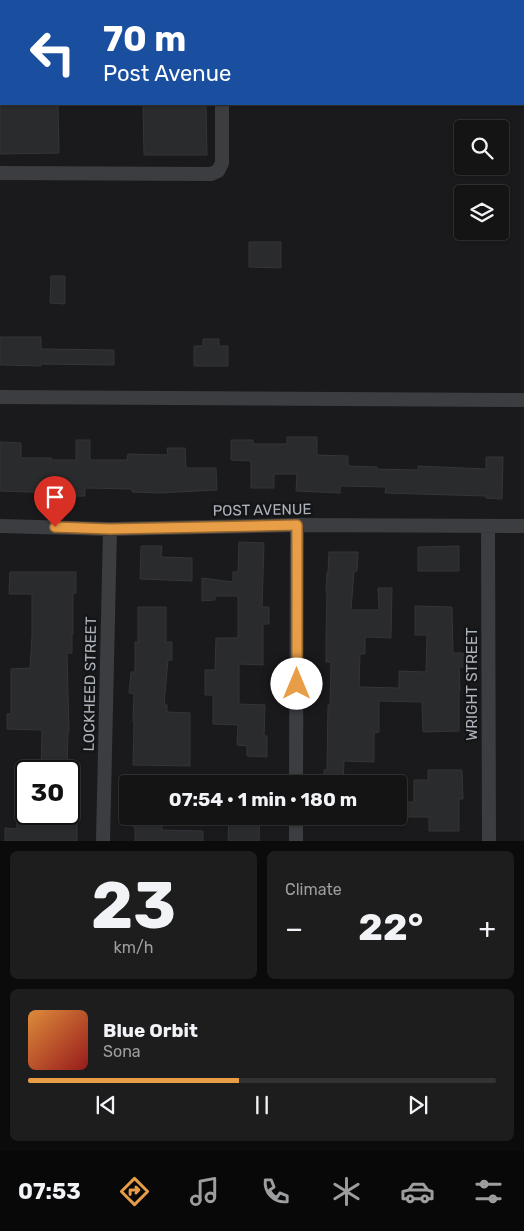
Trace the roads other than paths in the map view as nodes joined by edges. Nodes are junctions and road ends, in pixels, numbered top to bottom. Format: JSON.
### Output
{"nodes":[{"id":1,"x":222,"y":105,"type":"edge"},
{"id":2,"x":0,"y":174,"type":"edge"},
{"id":3,"x":0,"y":397,"type":"edge"},
{"id":4,"x":524,"y":400,"type":"edge"},
{"id":5,"x":297,"y":525,"type":"junction"},
{"id":6,"x":0,"y":526,"type":"edge"},
{"id":7,"x":488,"y":526,"type":"junction"},
{"id":8,"x":524,"y":526,"type":"edge"},
{"id":9,"x":110,"y":529,"type":"junction"},
{"id":10,"x":296,"y":775,"type":"edge"},
{"id":11,"x":296,"y":825,"type":"edge"},
{"id":12,"x":103,"y":841,"type":"edge"},
{"id":13,"x":296,"y":841,"type":"edge"},
{"id":14,"x":489,"y":841,"type":"edge"}],
"edges":[{"from":1,"to":2,"type":"street"},
{"from":3,"to":4,"type":"street"},
{"from":5,"to":7,"type":"street","name":"POST AVENUE"},
{"from":5,"to":9,"type":"street","name":"POST AVENUE"},
{"from":5,"to":10,"type":"street"},
{"from":6,"to":9,"type":"street","name":"POST AVENUE"},
{"from":7,"to":8,"type":"street","name":"POST AVENUE"},
{"from":7,"to":14,"type":"street","name":"WRIGHT STREET"},
{"from":9,"to":12,"type":"street","name":"LOCKHEED STREET"},
{"from":11,"to":13,"type":"street"}]}
